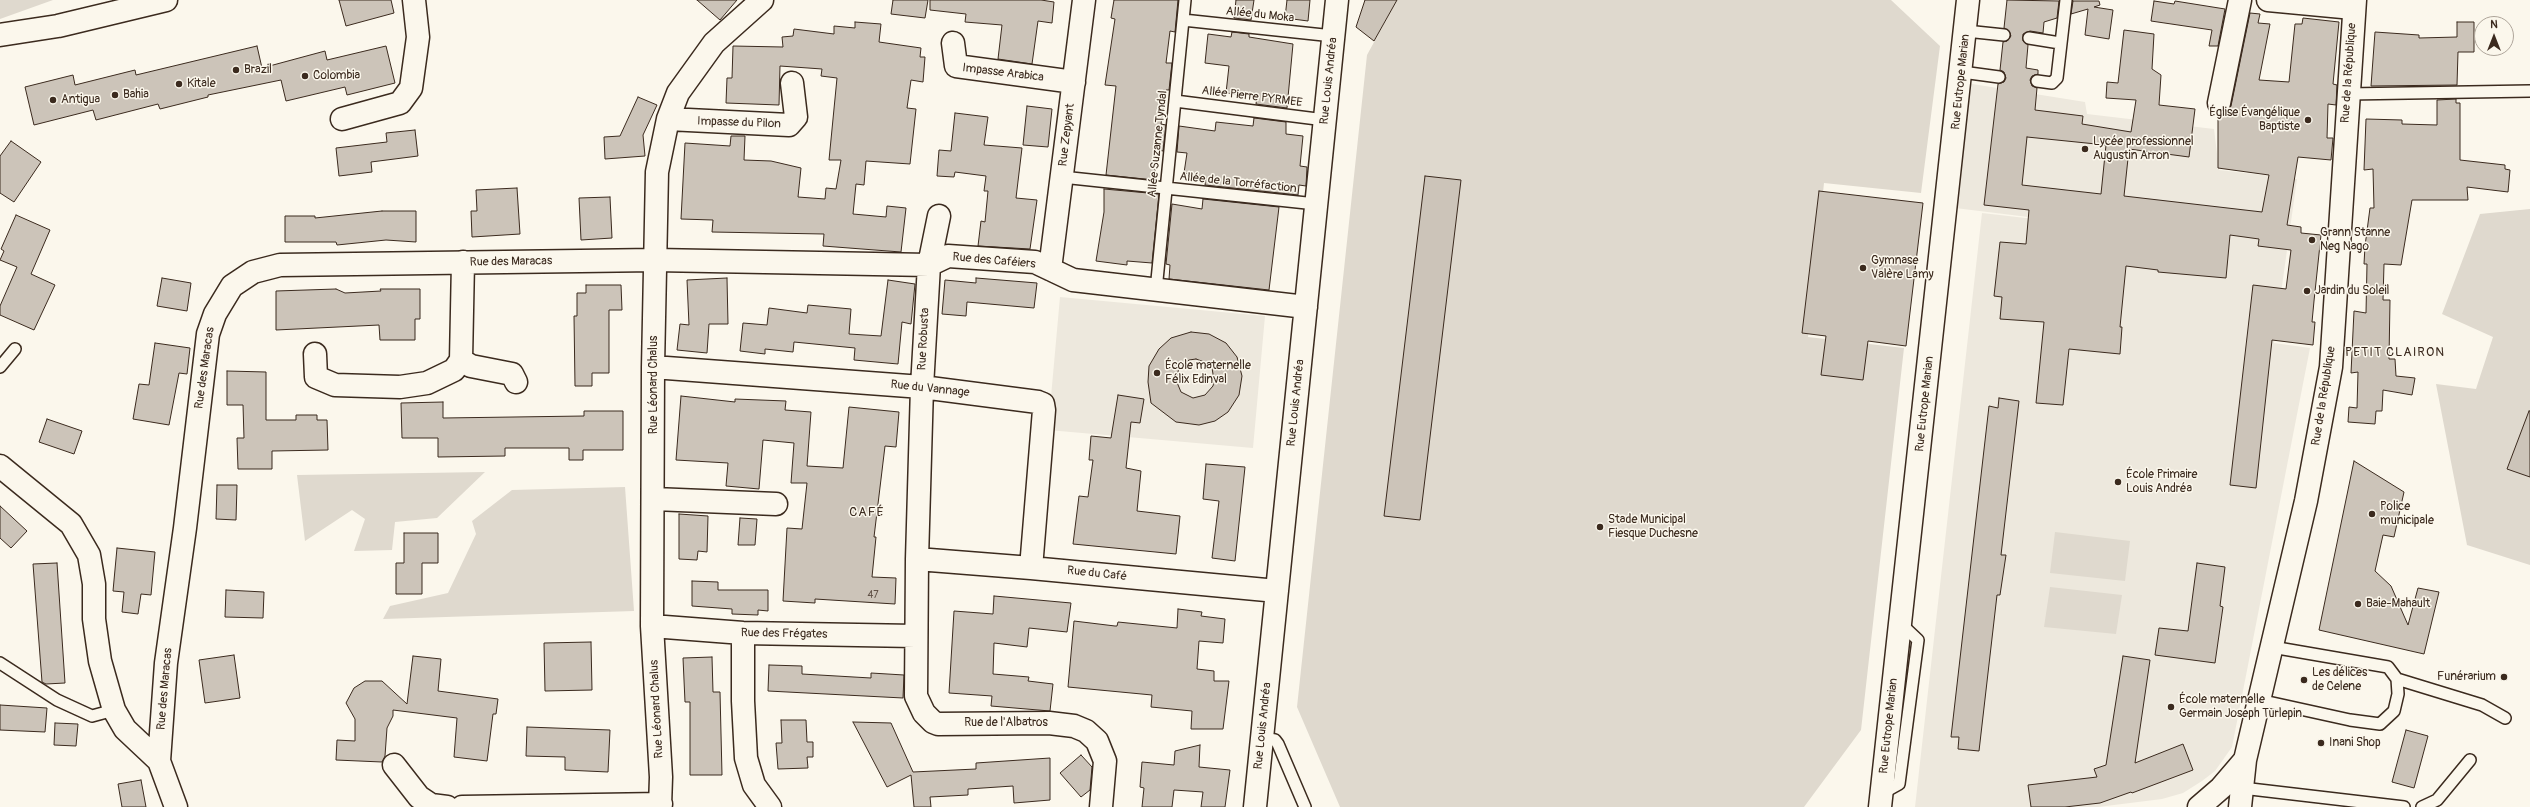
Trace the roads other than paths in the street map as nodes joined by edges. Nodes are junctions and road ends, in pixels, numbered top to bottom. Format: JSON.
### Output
{"nodes":[{"id":1,"x":166,"y":0,"type":"edge"},
{"id":2,"x":414,"y":0,"type":"edge"},
{"id":3,"x":762,"y":0,"type":"edge"},
{"id":4,"x":1084,"y":0,"type":"edge"},
{"id":5,"x":1185,"y":0,"type":"edge"},
{"id":6,"x":1337,"y":0,"type":"edge"},
{"id":7,"x":1968,"y":0,"type":"edge"},
{"id":8,"x":2066,"y":0,"type":"edge"},
{"id":9,"x":2240,"y":0,"type":"edge"},
{"id":10,"x":2268,"y":0,"type":"edge"},
{"id":11,"x":2354,"y":4,"type":"edge"},
{"id":12,"x":1183,"y":20,"type":"junction"},
{"id":13,"x":1966,"y":31,"type":"junction"},
{"id":14,"x":0,"y":35,"type":"edge"},
{"id":15,"x":2004,"y":35,"type":"dead end"},
{"id":16,"x":1333,"y":36,"type":"junction"},
{"id":17,"x":2029,"y":38,"type":"dead end"},
{"id":18,"x":953,"y":43,"type":"dead end"},
{"id":19,"x":2060,"y":43,"type":"junction"},
{"id":20,"x":1962,"y":72,"type":"junction"},
{"id":21,"x":1999,"y":77,"type":"dead end"},
{"id":22,"x":2037,"y":81,"type":"dead end"},
{"id":23,"x":1074,"y":82,"type":"junction"},
{"id":24,"x":792,"y":83,"type":"dead end"},
{"id":25,"x":2530,"y":91,"type":"edge"},
{"id":26,"x":2348,"y":94,"type":"junction"},
{"id":27,"x":1175,"y":101,"type":"junction"},
{"id":28,"x":2219,"y":102,"type":"dead end"},
{"id":29,"x":342,"y":118,"type":"dead end"},
{"id":30,"x":668,"y":119,"type":"junction"},
{"id":31,"x":1325,"y":120,"type":"junction"},
{"id":32,"x":1062,"y":177,"type":"junction"},
{"id":33,"x":1167,"y":188,"type":"junction"},
{"id":34,"x":1316,"y":204,"type":"junction"},
{"id":35,"x":939,"y":216,"type":"dead end"},
{"id":36,"x":655,"y":260,"type":"junction"},
{"id":37,"x":463,"y":262,"type":"junction"},
{"id":38,"x":928,"y":265,"type":"junction"},
{"id":39,"x":1050,"y":269,"type":"junction"},
{"id":40,"x":1156,"y":290,"type":"junction"},
{"id":41,"x":1306,"y":307,"type":"junction"},
{"id":42,"x":15,"y":349,"type":"dead end"},
{"id":43,"x":315,"y":354,"type":"dead end"},
{"id":44,"x":461,"y":360,"type":"junction"},
{"id":45,"x":0,"y":367,"type":"edge"},
{"id":46,"x":653,"y":367,"type":"junction"},
{"id":47,"x":516,"y":382,"type":"dead end"},
{"id":48,"x":922,"y":388,"type":"junction"},
{"id":49,"x":0,"y":466,"type":"edge"},
{"id":50,"x":654,"y":499,"type":"junction"},
{"id":51,"x":776,"y":504,"type":"dead end"},
{"id":52,"x":917,"y":559,"type":"junction"},
{"id":53,"x":1031,"y":568,"type":"junction"},
{"id":54,"x":1277,"y":591,"type":"junction"},
{"id":55,"x":652,"y":626,"type":"junction"},
{"id":56,"x":743,"y":633,"type":"junction"},
{"id":57,"x":915,"y":636,"type":"junction"},
{"id":58,"x":2272,"y":648,"type":"junction"},
{"id":59,"x":0,"y":663,"type":"edge"},
{"id":60,"x":2397,"y":679,"type":"junction"},
{"id":61,"x":2259,"y":700,"type":"junction"},
{"id":62,"x":114,"y":710,"type":"junction"},
{"id":63,"x":2505,"y":718,"type":"dead end"},
{"id":64,"x":1262,"y":738,"type":"junction"},
{"id":65,"x":2245,"y":760,"type":"junction"},
{"id":66,"x":2470,"y":760,"type":"dead end"},
{"id":67,"x":159,"y":761,"type":"junction"},
{"id":68,"x":394,"y":766,"type":"dead end"},
{"id":69,"x":2241,"y":798,"type":"edge"},
{"id":70,"x":1881,"y":801,"type":"edge"},
{"id":71,"x":660,"y":806,"type":"edge"},
{"id":72,"x":176,"y":807,"type":"edge"},
{"id":73,"x":447,"y":807,"type":"edge"},
{"id":74,"x":462,"y":807,"type":"edge"},
{"id":75,"x":770,"y":807,"type":"edge"},
{"id":76,"x":1101,"y":807,"type":"edge"},
{"id":77,"x":1255,"y":807,"type":"edge"},
{"id":78,"x":1305,"y":807,"type":"edge"},
{"id":79,"x":2199,"y":807,"type":"edge"},
{"id":80,"x":2404,"y":807,"type":"edge"},
{"id":81,"x":2422,"y":807,"type":"edge"}],
"edges":[{"from":1,"to":14,"type":"street"},
{"from":2,"to":29,"type":"street"},
{"from":3,"to":30,"type":"street","name":"Rue Léonard Chalus"},
{"from":4,"to":23,"type":"street","name":"Rue Zepyant"},
{"from":5,"to":12,"type":"lane","name":"Allée Suzanne Tyndal"},
{"from":6,"to":16,"type":"street","name":"Rue Louis Andréa"},
{"from":7,"to":13,"type":"street","name":"Rue Eutrope Marian"},
{"from":8,"to":19,"type":"lane"},
{"from":9,"to":28,"type":"street"},
{"from":10,"to":11,"type":"street"},
{"from":11,"to":26,"type":"street","name":"Rue de la République"},
{"from":12,"to":16,"type":"lane","name":"Allée du Moka"},
{"from":12,"to":27,"type":"lane","name":"Allée Suzanne Tyndal"},
{"from":13,"to":15,"type":"lane"},
{"from":13,"to":20,"type":"street","name":"Rue Eutrope Marian"},
{"from":16,"to":31,"type":"street","name":"Rue Louis Andréa"},
{"from":17,"to":19,"type":"lane"},
{"from":18,"to":23,"type":"street","name":"Impasse Arabica"},
{"from":19,"to":22,"type":"lane"},
{"from":20,"to":21,"type":"lane"},
{"from":20,"to":70,"type":"street","name":"Rue Eutrope Marian"},
{"from":23,"to":32,"type":"street","name":"Rue Zepyant"},
{"from":24,"to":30,"type":"street","name":"Impasse du Pilon"},
{"from":25,"to":26,"type":"lane"},
{"from":26,"to":58,"type":"street","name":"Rue de la République"},
{"from":27,"to":31,"type":"lane","name":"Allée Pierre PYRMEE"},
{"from":27,"to":33,"type":"lane","name":"Allée Suzanne Tyndal"},
{"from":30,"to":36,"type":"street","name":"Rue Léonard Chalus"},
{"from":31,"to":34,"type":"street","name":"Rue Louis Andréa"},
{"from":32,"to":33,"type":"lane","name":"Allée de la Torréfaction"},
{"from":32,"to":39,"type":"street","name":"Rue Zepyant"},
{"from":33,"to":34,"type":"lane","name":"Allée de la Torréfaction"},
{"from":33,"to":40,"type":"lane","name":"Allée Suzanne Tyndal"},
{"from":34,"to":41,"type":"street","name":"Rue Louis Andréa"},
{"from":35,"to":38,"type":"street","name":"Rue Robusta"},
{"from":36,"to":37,"type":"street","name":"Rue des Maracas"},
{"from":36,"to":38,"type":"street","name":"Rue des Caféiers"},
{"from":36,"to":46,"type":"street","name":"Rue Léonard Chalus"},
{"from":37,"to":44,"type":"street"},
{"from":37,"to":67,"type":"street","name":"Rue des Maracas"},
{"from":38,"to":39,"type":"street","name":"Rue des Caféiers"},
{"from":38,"to":48,"type":"street","name":"Rue Robusta"},
{"from":39,"to":40,"type":"street","name":"Rue des Caféiers"},
{"from":40,"to":41,"type":"street","name":"Rue des Caféiers"},
{"from":41,"to":54,"type":"street","name":"Rue Louis Andréa"},
{"from":42,"to":45,"type":"lane"},
{"from":43,"to":44,"type":"street"},
{"from":44,"to":47,"type":"street"},
{"from":46,"to":48,"type":"street","name":"Rue du Vannage"},
{"from":46,"to":50,"type":"street","name":"Rue Léonard Chalus"},
{"from":48,"to":52,"type":"street","name":"Rue Robusta"},
{"from":48,"to":53,"type":"street","name":"Rue du Vannage"},
{"from":49,"to":62,"type":"street"},
{"from":50,"to":51,"type":"street"},
{"from":50,"to":55,"type":"street","name":"Rue Léonard Chalus"},
{"from":52,"to":53,"type":"street","name":"Rue du Café"},
{"from":52,"to":57,"type":"street","name":"Rue Robusta"},
{"from":53,"to":54,"type":"street","name":"Rue du Café"},
{"from":54,"to":64,"type":"street","name":"Rue Louis Andréa"},
{"from":55,"to":56,"type":"street","name":"Rue des Frégates"},
{"from":55,"to":71,"type":"street","name":"Rue Léonard Chalus"},
{"from":56,"to":57,"type":"street","name":"Rue des Frégates"},
{"from":56,"to":75,"type":"street"},
{"from":57,"to":76,"type":"street","name":"Rue de l'Albatros"},
{"from":58,"to":60,"type":"lane"},
{"from":58,"to":61,"type":"street","name":"Rue de la République"},
{"from":59,"to":62,"type":"lane"},
{"from":60,"to":61,"type":"lane"},
{"from":60,"to":63,"type":"lane"},
{"from":61,"to":65,"type":"street","name":"Rue de la République"},
{"from":62,"to":67,"type":"street"},
{"from":64,"to":77,"type":"street","name":"Rue Louis Andréa"},
{"from":64,"to":78,"type":"lane"},
{"from":65,"to":69,"type":"street","name":"Rue de la République"},
{"from":65,"to":79,"type":"street","name":"Rue de la République"},
{"from":66,"to":81,"type":"lane"},
{"from":67,"to":72,"type":"street"},
{"from":68,"to":73,"type":"street"},
{"from":69,"to":80,"type":"lane"},
{"from":71,"to":74,"type":"street"}]}
